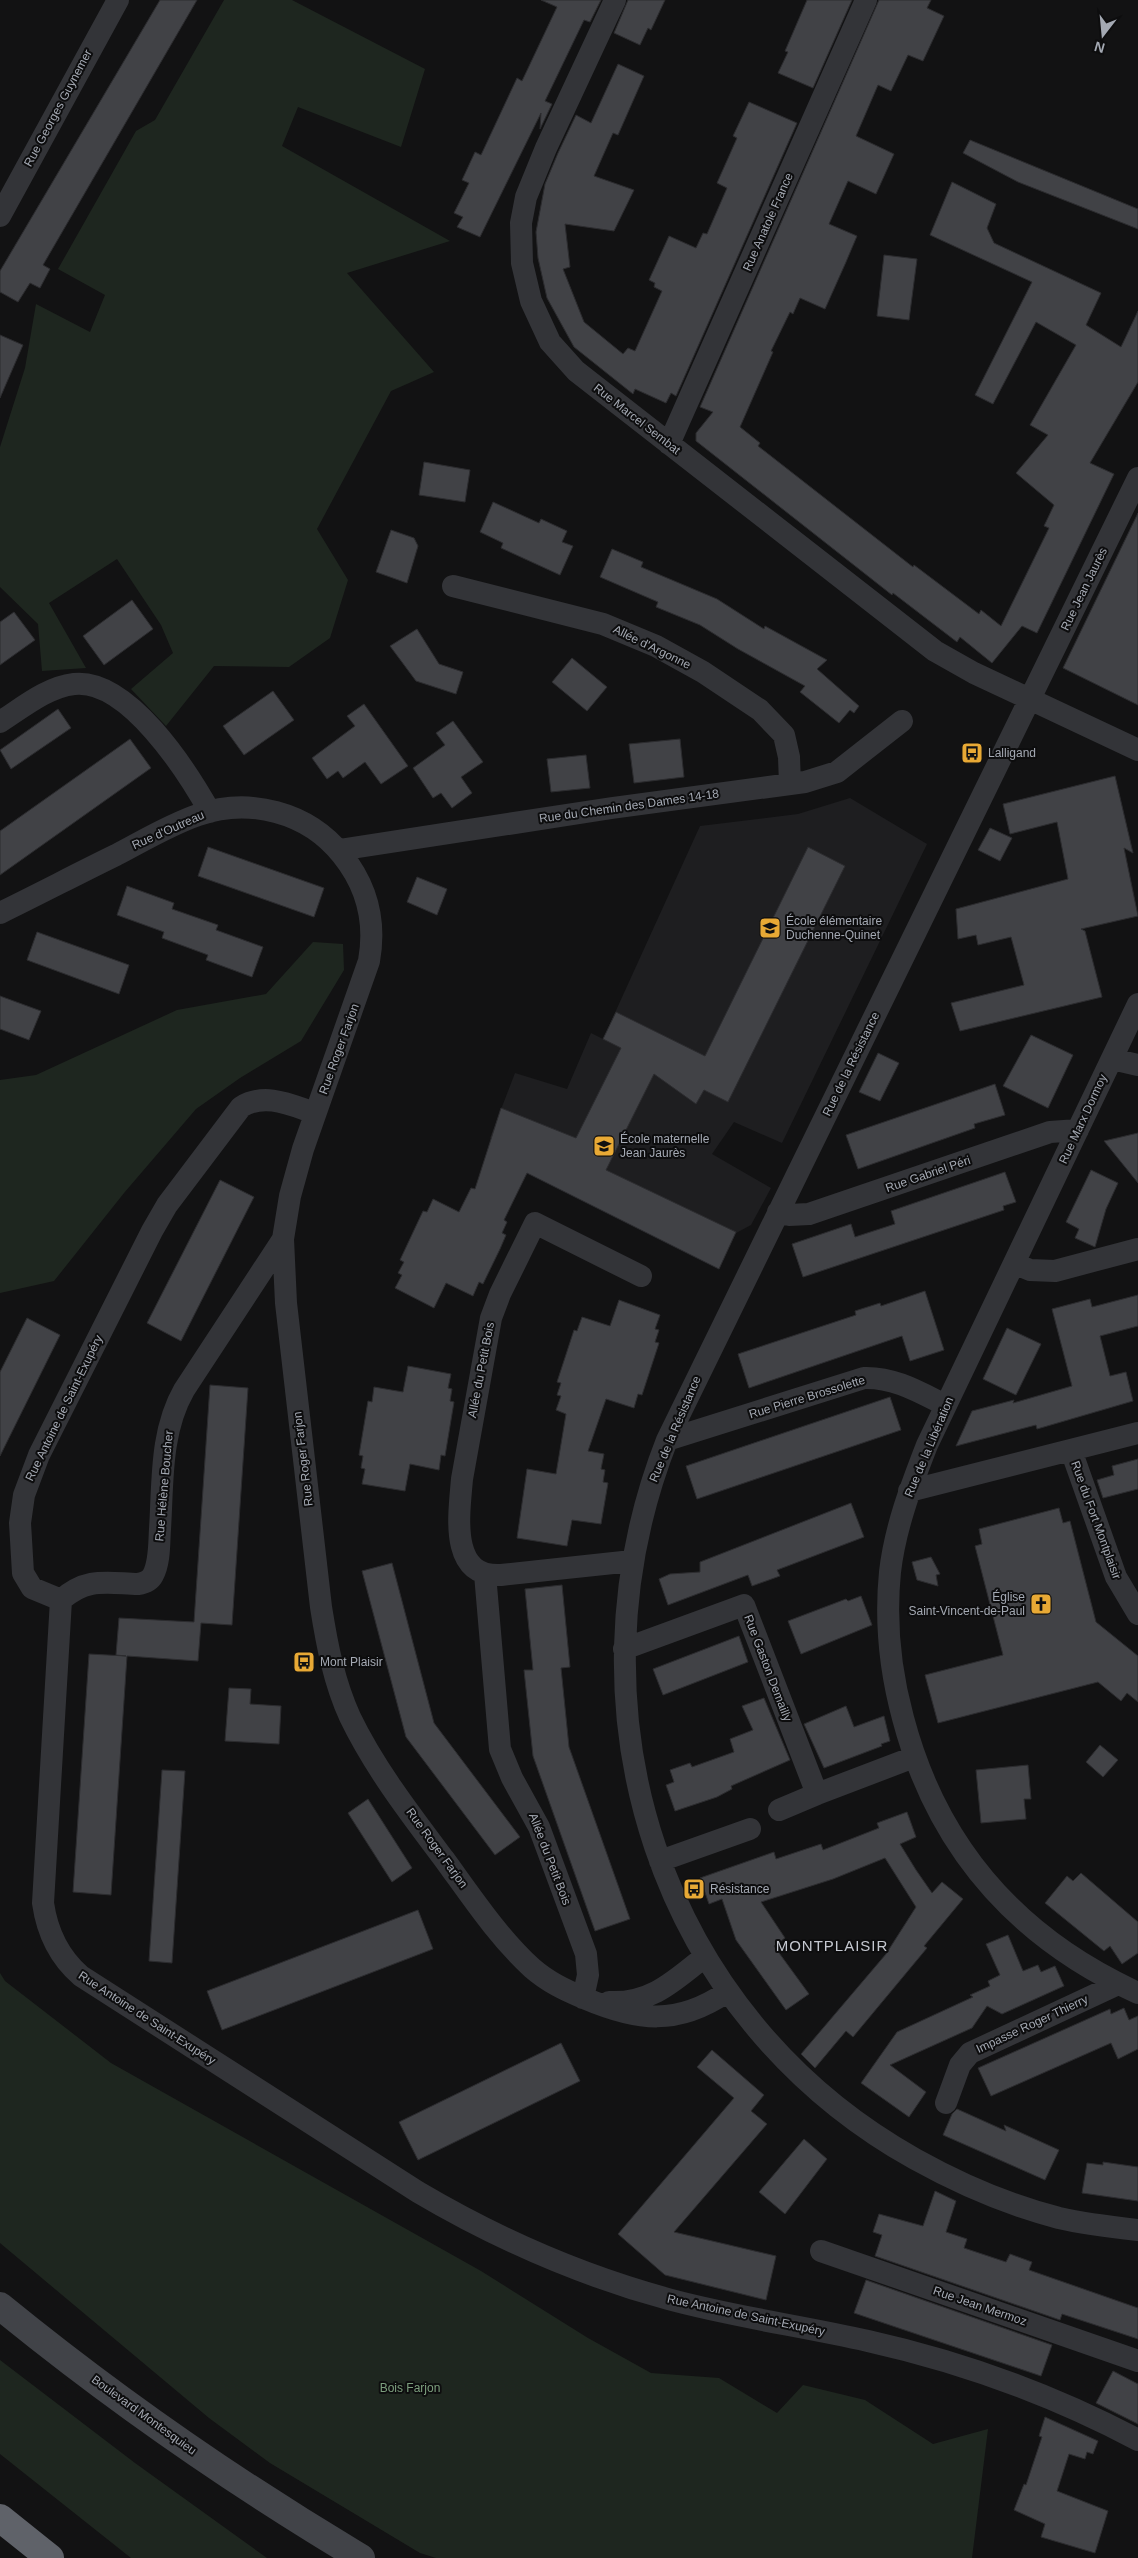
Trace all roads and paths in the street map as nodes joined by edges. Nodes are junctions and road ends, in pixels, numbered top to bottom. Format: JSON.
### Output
{"nodes":[{"id":1,"x":118,"y":0,"type":"edge"},
{"id":2,"x":615,"y":0,"type":"edge"},
{"id":3,"x":866,"y":0,"type":"edge"},
{"id":4,"x":0,"y":216,"type":"edge"},
{"id":5,"x":670,"y":444,"type":"junction"},
{"id":6,"x":1138,"y":478,"type":"edge"},
{"id":7,"x":453,"y":586,"type":"dead end"},
{"id":8,"x":1030,"y":700,"type":"junction"},
{"id":9,"x":902,"y":721,"type":"dead end"},
{"id":10,"x":0,"y":722,"type":"edge"},
{"id":11,"x":1138,"y":750,"type":"edge"},
{"id":12,"x":790,"y":784,"type":"junction"},
{"id":13,"x":210,"y":812,"type":"junction"},
{"id":14,"x":339,"y":850,"type":"junction"},
{"id":15,"x":0,"y":913,"type":"edge"},
{"id":16,"x":1138,"y":1004,"type":"edge"},
{"id":17,"x":1112,"y":1059,"type":"junction"},
{"id":18,"x":1138,"y":1065,"type":"edge"},
{"id":19,"x":315,"y":1113,"type":"junction"},
{"id":20,"x":1078,"y":1130,"type":"junction"},
{"id":21,"x":778,"y":1212,"type":"junction"},
{"id":22,"x":1028,"y":1234,"type":"joint"},
{"id":23,"x":283,"y":1239,"type":"junction"},
{"id":24,"x":1138,"y":1249,"type":"edge"},
{"id":25,"x":1014,"y":1263,"type":"junction"},
{"id":26,"x":641,"y":1276,"type":"dead end"},
{"id":27,"x":945,"y":1406,"type":"junction"},
{"id":28,"x":1138,"y":1432,"type":"edge"},
{"id":29,"x":667,"y":1440,"type":"junction"},
{"id":30,"x":1072,"y":1450,"type":"junction"},
{"id":31,"x":909,"y":1491,"type":"junction"},
{"id":32,"x":632,"y":1561,"type":"junction"},
{"id":33,"x":485,"y":1574,"type":"junction"},
{"id":34,"x":61,"y":1600,"type":"junction"},
{"id":35,"x":1138,"y":1614,"type":"edge"},
{"id":36,"x":624,"y":1649,"type":"junction"},
{"id":37,"x":914,"y":1757,"type":"junction"},
{"id":38,"x":817,"y":1794,"type":"junction"},
{"id":39,"x":780,"y":1810,"type":"dead end"},
{"id":40,"x":750,"y":1828,"type":"dead end"},
{"id":41,"x":660,"y":1861,"type":"junction"},
{"id":42,"x":704,"y":1957,"type":"junction"},
{"id":43,"x":1128,"y":1988,"type":"edge"},
{"id":44,"x":727,"y":1992,"type":"junction"},
{"id":45,"x":583,"y":1998,"type":"junction"},
{"id":46,"x":946,"y":2103,"type":"dead end"},
{"id":47,"x":1138,"y":2230,"type":"edge"},
{"id":48,"x":821,"y":2251,"type":"dead end"},
{"id":49,"x":0,"y":2306,"type":"edge"},
{"id":50,"x":1138,"y":2361,"type":"edge"},
{"id":51,"x":1138,"y":2440,"type":"edge"},
{"id":52,"x":292,"y":2517,"type":"junction"},
{"id":53,"x":0,"y":2518,"type":"edge"},
{"id":54,"x":50,"y":2558,"type":"edge"},
{"id":55,"x":344,"y":2558,"type":"edge"},
{"id":56,"x":361,"y":2558,"type":"edge"}],
"edges":[{"from":1,"to":4,"type":"street","name":"Rue Georges Guynemer"},
{"from":2,"to":5,"type":"street","name":"Rue Marcel Sembat"},
{"from":3,"to":5,"type":"street","name":"Rue Anatole France"},
{"from":5,"to":8,"type":"street","name":"Rue Marcel Sembat"},
{"from":6,"to":8,"type":"street","name":"Rue Jean Jaurès"},
{"from":7,"to":12,"type":"street","name":"Allée d'Argonne"},
{"from":8,"to":11,"type":"street","name":"Rue Marcel Sembat"},
{"from":8,"to":21,"type":"street","name":"Rue de la Résistance"},
{"from":9,"to":12,"type":"street","name":"Rue du Chemin des Dames 14-18"},
{"from":10,"to":13,"type":"street"},
{"from":12,"to":14,"type":"street","name":"Rue du Chemin des Dames 14-18"},
{"from":13,"to":14,"type":"street","name":"Rue d'Outreau"},
{"from":13,"to":15,"type":"street","name":"Rue d'Outreau"},
{"from":14,"to":19,"type":"street","name":"Rue Roger Farjon"},
{"from":16,"to":17,"type":"street","name":"Rue Marx Dormoy"},
{"from":17,"to":18,"type":"street"},
{"from":17,"to":20,"type":"street","name":"Rue Marx Dormoy"},
{"from":19,"to":23,"type":"street","name":"Rue Roger Farjon"},
{"from":19,"to":34,"type":"street","name":"Rue Antoine de Saint-Exupéry"},
{"from":20,"to":21,"type":"street","name":"Rue Gabriel Péri"},
{"from":20,"to":22,"type":"street","name":"Rue Marx Dormoy"},
{"from":21,"to":29,"type":"street","name":"Rue de la Résistance"},
{"from":22,"to":25,"type":"street","name":"Rue de la Libération"},
{"from":23,"to":34,"type":"street","name":"Rue Hélène Boucher"},
{"from":23,"to":45,"type":"street","name":"Rue Roger Farjon"},
{"from":24,"to":25,"type":"street"},
{"from":25,"to":27,"type":"street","name":"Rue de la Libération"},
{"from":26,"to":33,"type":"street","name":"Allée du Petit Bois"},
{"from":27,"to":29,"type":"street","name":"Rue Pierre Brossolette"},
{"from":27,"to":31,"type":"street","name":"Rue de la Libération"},
{"from":28,"to":30,"type":"street"},
{"from":29,"to":32,"type":"street","name":"Rue de la Résistance"},
{"from":30,"to":31,"type":"street"},
{"from":30,"to":35,"type":"street","name":"Rue du Fort Montplaisir"},
{"from":31,"to":37,"type":"street","name":"Rue de la Libération"},
{"from":32,"to":33,"type":"street"},
{"from":32,"to":36,"type":"street","name":"Rue de la Résistance"},
{"from":33,"to":45,"type":"street","name":"Allée du Petit Bois"},
{"from":34,"to":51,"type":"street","name":"Rue Antoine de Saint-Exupéry"},
{"from":36,"to":38,"type":"street","name":"Rue Gaston Demailly"},
{"from":36,"to":41,"type":"street","name":"Rue de la Résistance"},
{"from":37,"to":38,"type":"street"},
{"from":37,"to":43,"type":"street","name":"Rue de la Libération"},
{"from":38,"to":39,"type":"street"},
{"from":40,"to":41,"type":"street"},
{"from":41,"to":42,"type":"street","name":"Rue de la Résistance"},
{"from":42,"to":44,"type":"street","name":"Rue de la Résistance"},
{"from":42,"to":45,"type":"street","name":"Rue Roger Farjon"},
{"from":43,"to":46,"type":"street","name":"Impasse Roger Thierry"},
{"from":44,"to":45,"type":"street","name":"Rue Roger Farjon"},
{"from":44,"to":47,"type":"street","name":"Rue de la Résistance"},
{"from":48,"to":50,"type":"street","name":"Rue Jean Mermoz"},
{"from":49,"to":52,"type":"main road","name":"Boulevard Montesquieu"},
{"from":52,"to":55,"type":"main road","name":"Boulevard Montesquieu"},
{"from":52,"to":56,"type":"main road","name":"Boulevard Montesquieu"},
{"from":53,"to":54,"type":"highway"}]}
